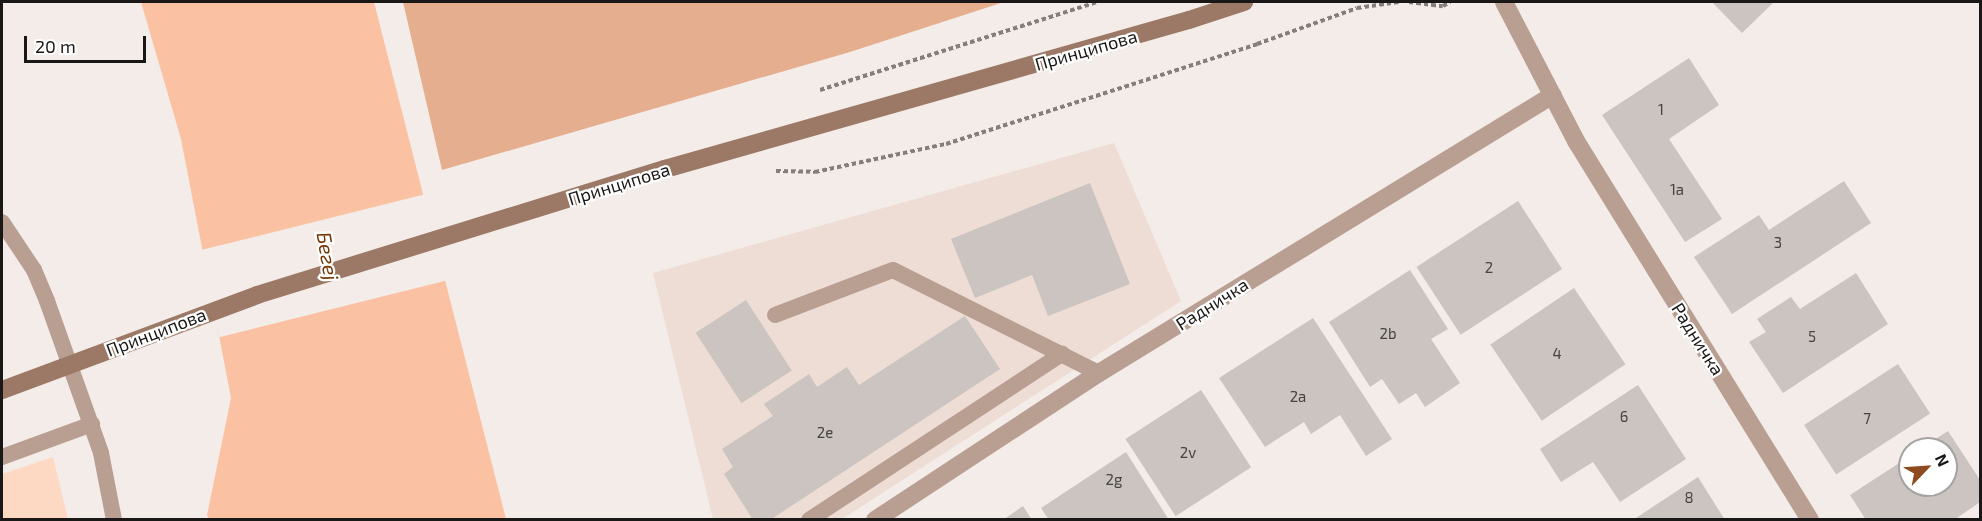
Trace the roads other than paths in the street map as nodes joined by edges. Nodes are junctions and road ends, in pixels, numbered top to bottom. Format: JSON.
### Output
{"nodes":[{"id":1,"x":1244,"y":2,"type":"edge"},
{"id":2,"x":1504,"y":2,"type":"edge"},
{"id":3,"x":1553,"y":94,"type":"junction"},
{"id":4,"x":2,"y":222,"type":"edge"},
{"id":5,"x":775,"y":315,"type":"dead end"},
{"id":6,"x":1062,"y":354,"type":"junction"},
{"id":7,"x":1099,"y":373,"type":"junction"},
{"id":8,"x":2,"y":390,"type":"edge"},
{"id":9,"x":92,"y":424,"type":"junction"},
{"id":10,"x":2,"y":457,"type":"edge"},
{"id":11,"x":114,"y":519,"type":"edge"},
{"id":12,"x":809,"y":519,"type":"edge"},
{"id":13,"x":875,"y":519,"type":"edge"},
{"id":14,"x":1810,"y":519,"type":"edge"}],
"edges":[{"from":1,"to":8,"type":"street","name":"Принципова"},
{"from":2,"to":3,"type":"street","name":"Радничка"},
{"from":3,"to":7,"type":"street","name":"Радничка"},
{"from":3,"to":14,"type":"street","name":"Радничка"},
{"from":4,"to":9,"type":"lane"},
{"from":5,"to":6,"type":"lane"},
{"from":6,"to":7,"type":"lane"},
{"from":6,"to":12,"type":"lane"},
{"from":7,"to":13,"type":"street","name":"Радничка"},
{"from":9,"to":10,"type":"lane"},
{"from":9,"to":11,"type":"lane"}]}
